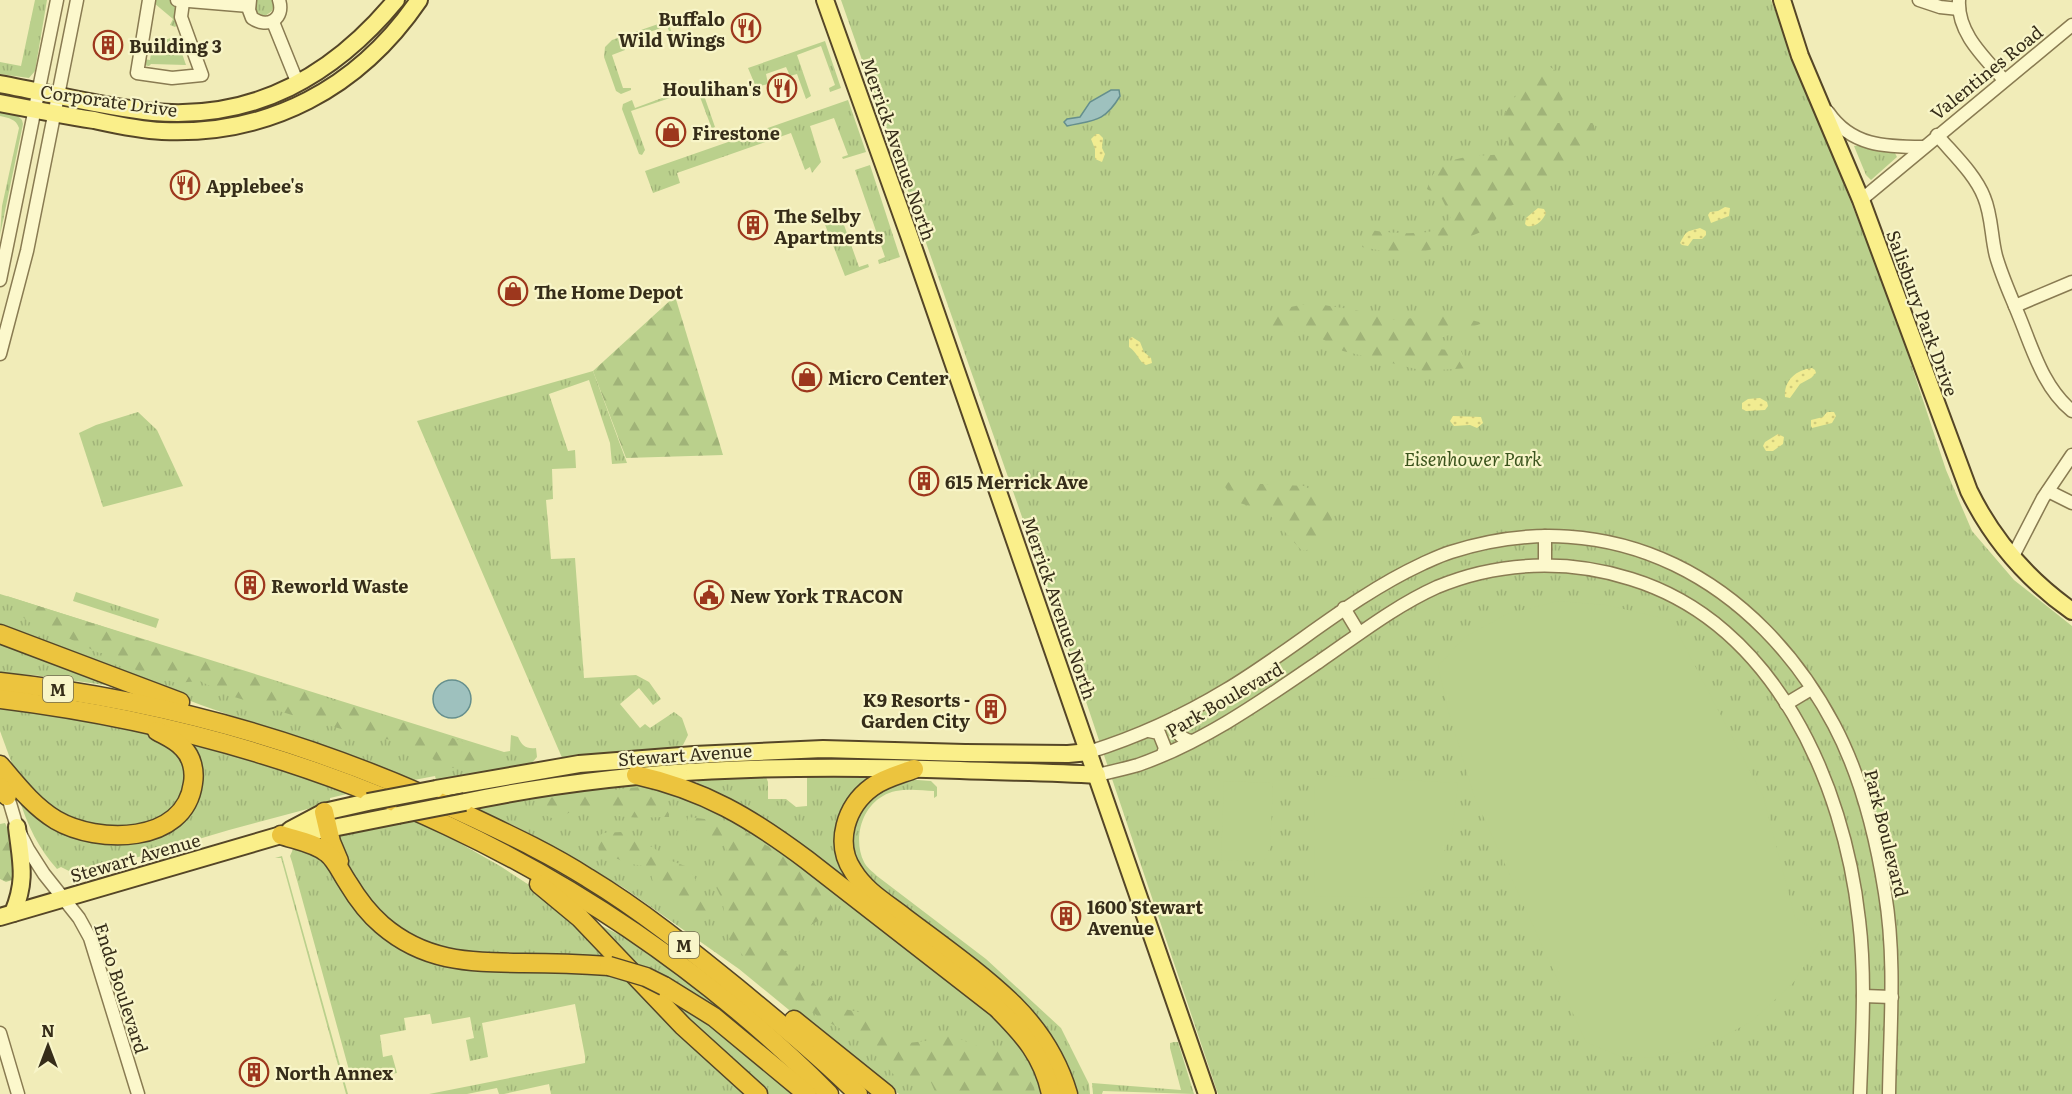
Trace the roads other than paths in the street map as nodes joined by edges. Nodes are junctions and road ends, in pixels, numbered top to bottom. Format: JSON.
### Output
{"nodes":[{"id":1,"x":57,"y":0,"type":"edge"},
{"id":2,"x":77,"y":0,"type":"edge"},
{"id":3,"x":149,"y":0,"type":"edge"},
{"id":4,"x":279,"y":0,"type":"edge"},
{"id":5,"x":396,"y":0,"type":"edge"},
{"id":6,"x":419,"y":0,"type":"edge"},
{"id":7,"x":825,"y":0,"type":"edge"},
{"id":8,"x":1782,"y":0,"type":"edge"},
{"id":9,"x":1919,"y":0,"type":"edge"},
{"id":10,"x":180,"y":1,"type":"edge"},
{"id":11,"x":249,"y":3,"type":"edge"},
{"id":12,"x":1959,"y":4,"type":"edge"},
{"id":13,"x":273,"y":22,"type":"junction"},
{"id":14,"x":2072,"y":25,"type":"edge"},
{"id":15,"x":2004,"y":80,"type":"junction"},
{"id":16,"x":0,"y":84,"type":"edge"},
{"id":17,"x":298,"y":84,"type":"junction"},
{"id":18,"x":39,"y":91,"type":"junction"},
{"id":19,"x":58,"y":95,"type":"junction"},
{"id":20,"x":1818,"y":98,"type":"junction"},
{"id":21,"x":0,"y":103,"type":"edge"},
{"id":22,"x":35,"y":110,"type":"junction"},
{"id":23,"x":55,"y":113,"type":"junction"},
{"id":24,"x":1937,"y":135,"type":"junction"},
{"id":25,"x":1923,"y":147,"type":"junction"},
{"id":26,"x":1860,"y":200,"type":"junction"},
{"id":27,"x":8,"y":246,"type":"junction"},
{"id":28,"x":27,"y":251,"type":"junction"},
{"id":29,"x":0,"y":280,"type":"edge"},
{"id":30,"x":2072,"y":282,"type":"edge"},
{"id":31,"x":2015,"y":306,"type":"junction"},
{"id":32,"x":0,"y":354,"type":"edge"},
{"id":33,"x":2072,"y":411,"type":"edge"},
{"id":34,"x":2072,"y":455,"type":"edge"},
{"id":35,"x":2048,"y":491,"type":"junction"},
{"id":36,"x":2072,"y":503,"type":"edge"},
{"id":37,"x":1545,"y":536,"type":"junction"},
{"id":38,"x":2012,"y":558,"type":"junction"},
{"id":39,"x":1545,"y":565,"type":"junction"},
{"id":40,"x":1344,"y":608,"type":"junction"},
{"id":41,"x":2072,"y":611,"type":"edge"},
{"id":42,"x":1359,"y":633,"type":"junction"},
{"id":43,"x":0,"y":634,"type":"edge"},
{"id":44,"x":0,"y":682,"type":"edge"},
{"id":45,"x":1811,"y":688,"type":"junction"},
{"id":46,"x":0,"y":699,"type":"edge"},
{"id":47,"x":1786,"y":704,"type":"junction"},
{"id":48,"x":1176,"y":717,"type":"junction"},
{"id":49,"x":139,"y":722,"type":"junction"},
{"id":50,"x":223,"y":723,"type":"junction"},
{"id":51,"x":1149,"y":730,"type":"junction"},
{"id":52,"x":1191,"y":741,"type":"junction"},
{"id":53,"x":823,"y":749,"type":"junction"},
{"id":54,"x":863,"y":750,"type":"junction"},
{"id":55,"x":1089,"y":752,"type":"junction"},
{"id":56,"x":1163,"y":754,"type":"junction"},
{"id":57,"x":701,"y":760,"type":"junction"},
{"id":58,"x":0,"y":765,"type":"edge"},
{"id":59,"x":806,"y":766,"type":"junction"},
{"id":60,"x":877,"y":768,"type":"junction"},
{"id":61,"x":914,"y":769,"type":"junction"},
{"id":62,"x":0,"y":771,"type":"edge"},
{"id":63,"x":636,"y":775,"type":"junction"},
{"id":64,"x":1097,"y":776,"type":"junction"},
{"id":65,"x":4,"y":792,"type":"edge"},
{"id":66,"x":326,"y":821,"type":"junction"},
{"id":67,"x":17,"y":827,"type":"junction"},
{"id":68,"x":281,"y":835,"type":"junction"},
{"id":69,"x":500,"y":852,"type":"junction"},
{"id":70,"x":347,"y":882,"type":"junction"},
{"id":71,"x":65,"y":898,"type":"junction"},
{"id":72,"x":7,"y":915,"type":"edge"},
{"id":73,"x":692,"y":951,"type":"junction"},
{"id":74,"x":1863,"y":996,"type":"junction"},
{"id":75,"x":1892,"y":997,"type":"junction"},
{"id":76,"x":0,"y":1033,"type":"edge"},
{"id":77,"x":18,"y":1094,"type":"edge"},
{"id":78,"x":138,"y":1094,"type":"edge"},
{"id":79,"x":758,"y":1094,"type":"edge"},
{"id":80,"x":807,"y":1094,"type":"edge"},
{"id":81,"x":829,"y":1094,"type":"edge"},
{"id":82,"x":858,"y":1094,"type":"edge"},
{"id":83,"x":886,"y":1094,"type":"edge"},
{"id":84,"x":1051,"y":1094,"type":"edge"},
{"id":85,"x":1068,"y":1094,"type":"edge"},
{"id":86,"x":1206,"y":1094,"type":"edge"},
{"id":87,"x":1860,"y":1094,"type":"edge"},
{"id":88,"x":1889,"y":1094,"type":"edge"}],
"edges":[{"from":1,"to":18,"type":"street"},
{"from":2,"to":19,"type":"street"},
{"from":3,"to":10,"type":"street"},
{"from":4,"to":13,"type":"street"},
{"from":5,"to":17,"type":"main road","name":"Corporate Drive"},
{"from":6,"to":23,"type":"main road","name":"Corporate Drive"},
{"from":7,"to":55,"type":"main road","name":"Merrick Avenue North"},
{"from":8,"to":20,"type":"main road","name":"Salisbury Park Drive"},
{"from":9,"to":12,"type":"street"},
{"from":10,"to":11,"type":"street"},
{"from":11,"to":13,"type":"street"},
{"from":12,"to":15,"type":"street"},
{"from":13,"to":17,"type":"street"},
{"from":14,"to":15,"type":"street","name":"Valentines Road"},
{"from":15,"to":24,"type":"street","name":"Valentines Road"},
{"from":16,"to":18,"type":"main road","name":"Corporate Drive"},
{"from":17,"to":19,"type":"main road","name":"Corporate Drive"},
{"from":18,"to":19,"type":"main road","name":"Corporate Drive"},
{"from":18,"to":22,"type":"street"},
{"from":19,"to":23,"type":"street"},
{"from":20,"to":25,"type":"street"},
{"from":20,"to":26,"type":"main road","name":"Salisbury Park Drive"},
{"from":21,"to":22,"type":"main road","name":"Corporate Drive"},
{"from":22,"to":23,"type":"main road","name":"Corporate Drive"},
{"from":22,"to":27,"type":"street"},
{"from":23,"to":28,"type":"street"},
{"from":24,"to":25,"type":"street","name":"Valentines Road"},
{"from":24,"to":31,"type":"street"},
{"from":25,"to":26,"type":"street","name":"Valentines Road"},
{"from":26,"to":38,"type":"main road","name":"Salisbury Park Drive"},
{"from":27,"to":28,"type":"street"},
{"from":27,"to":29,"type":"street"},
{"from":28,"to":32,"type":"street"},
{"from":30,"to":31,"type":"street"},
{"from":31,"to":33,"type":"street"},
{"from":34,"to":35,"type":"street"},
{"from":35,"to":36,"type":"street"},
{"from":35,"to":38,"type":"street"},
{"from":37,"to":39,"type":"street"},
{"from":37,"to":40,"type":"street","name":"Park Boulevard"},
{"from":37,"to":45,"type":"street","name":"Park Boulevard"},
{"from":38,"to":41,"type":"main road","name":"Salisbury Park Drive"},
{"from":39,"to":42,"type":"street","name":"Park Boulevard"},
{"from":39,"to":47,"type":"street","name":"Park Boulevard"},
{"from":40,"to":42,"type":"street"},
{"from":40,"to":48,"type":"street","name":"Park Boulevard"},
{"from":42,"to":52,"type":"street","name":"Park Boulevard"},
{"from":43,"to":50,"type":"highway"},
{"from":44,"to":50,"type":"highway","number":"M"},
{"from":45,"to":47,"type":"street"},
{"from":45,"to":75,"type":"street","name":"Park Boulevard"},
{"from":46,"to":49,"type":"highway","number":"M"},
{"from":47,"to":74,"type":"street","name":"Park Boulevard"},
{"from":48,"to":51,"type":"street","name":"Park Boulevard"},
{"from":48,"to":52,"type":"street"},
{"from":49,"to":58,"type":"highway"},
{"from":49,"to":69,"type":"highway","number":"M"},
{"from":50,"to":73,"type":"highway","number":"M"},
{"from":51,"to":55,"type":"street","name":"Park Boulevard"},
{"from":51,"to":56,"type":"street"},
{"from":52,"to":56,"type":"street","name":"Park Boulevard"},
{"from":53,"to":54,"type":"main road","name":"Stewart Avenue"},
{"from":53,"to":57,"type":"main road","name":"Stewart Avenue"},
{"from":53,"to":59,"type":"main road"},
{"from":54,"to":55,"type":"main road","name":"Stewart Avenue"},
{"from":54,"to":60,"type":"main road"},
{"from":55,"to":64,"type":"main road","name":"Merrick Avenue North"},
{"from":56,"to":64,"type":"street","name":"Park Boulevard"},
{"from":57,"to":59,"type":"main road","name":"Stewart Avenue"},
{"from":57,"to":63,"type":"main road","name":"Stewart Avenue"},
{"from":57,"to":66,"type":"main road","name":"Stewart Avenue","bridge":true},
{"from":59,"to":60,"type":"main road","name":"Stewart Avenue"},
{"from":60,"to":61,"type":"main road","name":"Stewart Avenue"},
{"from":61,"to":64,"type":"main road","name":"Stewart Avenue"},
{"from":61,"to":85,"type":"highway"},
{"from":62,"to":65,"type":"street","name":"Endo Boulevard"},
{"from":63,"to":66,"type":"main road","name":"Stewart Avenue","bridge":true},
{"from":63,"to":84,"type":"highway"},
{"from":64,"to":86,"type":"main road","name":"Merrick Avenue North"},
{"from":65,"to":67,"type":"street","name":"Endo Boulevard"},
{"from":66,"to":68,"type":"main road","name":"Stewart Avenue"},
{"from":66,"to":70,"type":"highway"},
{"from":67,"to":71,"type":"street","name":"Endo Boulevard"},
{"from":67,"to":72,"type":"main road"},
{"from":68,"to":70,"type":"highway"},
{"from":68,"to":71,"type":"main road","name":"Stewart Avenue"},
{"from":69,"to":79,"type":"highway"},
{"from":69,"to":81,"type":"highway","number":"M"},
{"from":70,"to":80,"type":"highway","bridge":true},
{"from":71,"to":72,"type":"main road","name":"Stewart Avenue"},
{"from":71,"to":78,"type":"street","name":"Endo Boulevard"},
{"from":73,"to":82,"type":"highway","number":"M"},
{"from":73,"to":83,"type":"highway"},
{"from":74,"to":75,"type":"street"},
{"from":74,"to":87,"type":"street","name":"Park Boulevard"},
{"from":75,"to":88,"type":"street","name":"Park Boulevard"},
{"from":76,"to":77,"type":"street"}]}
